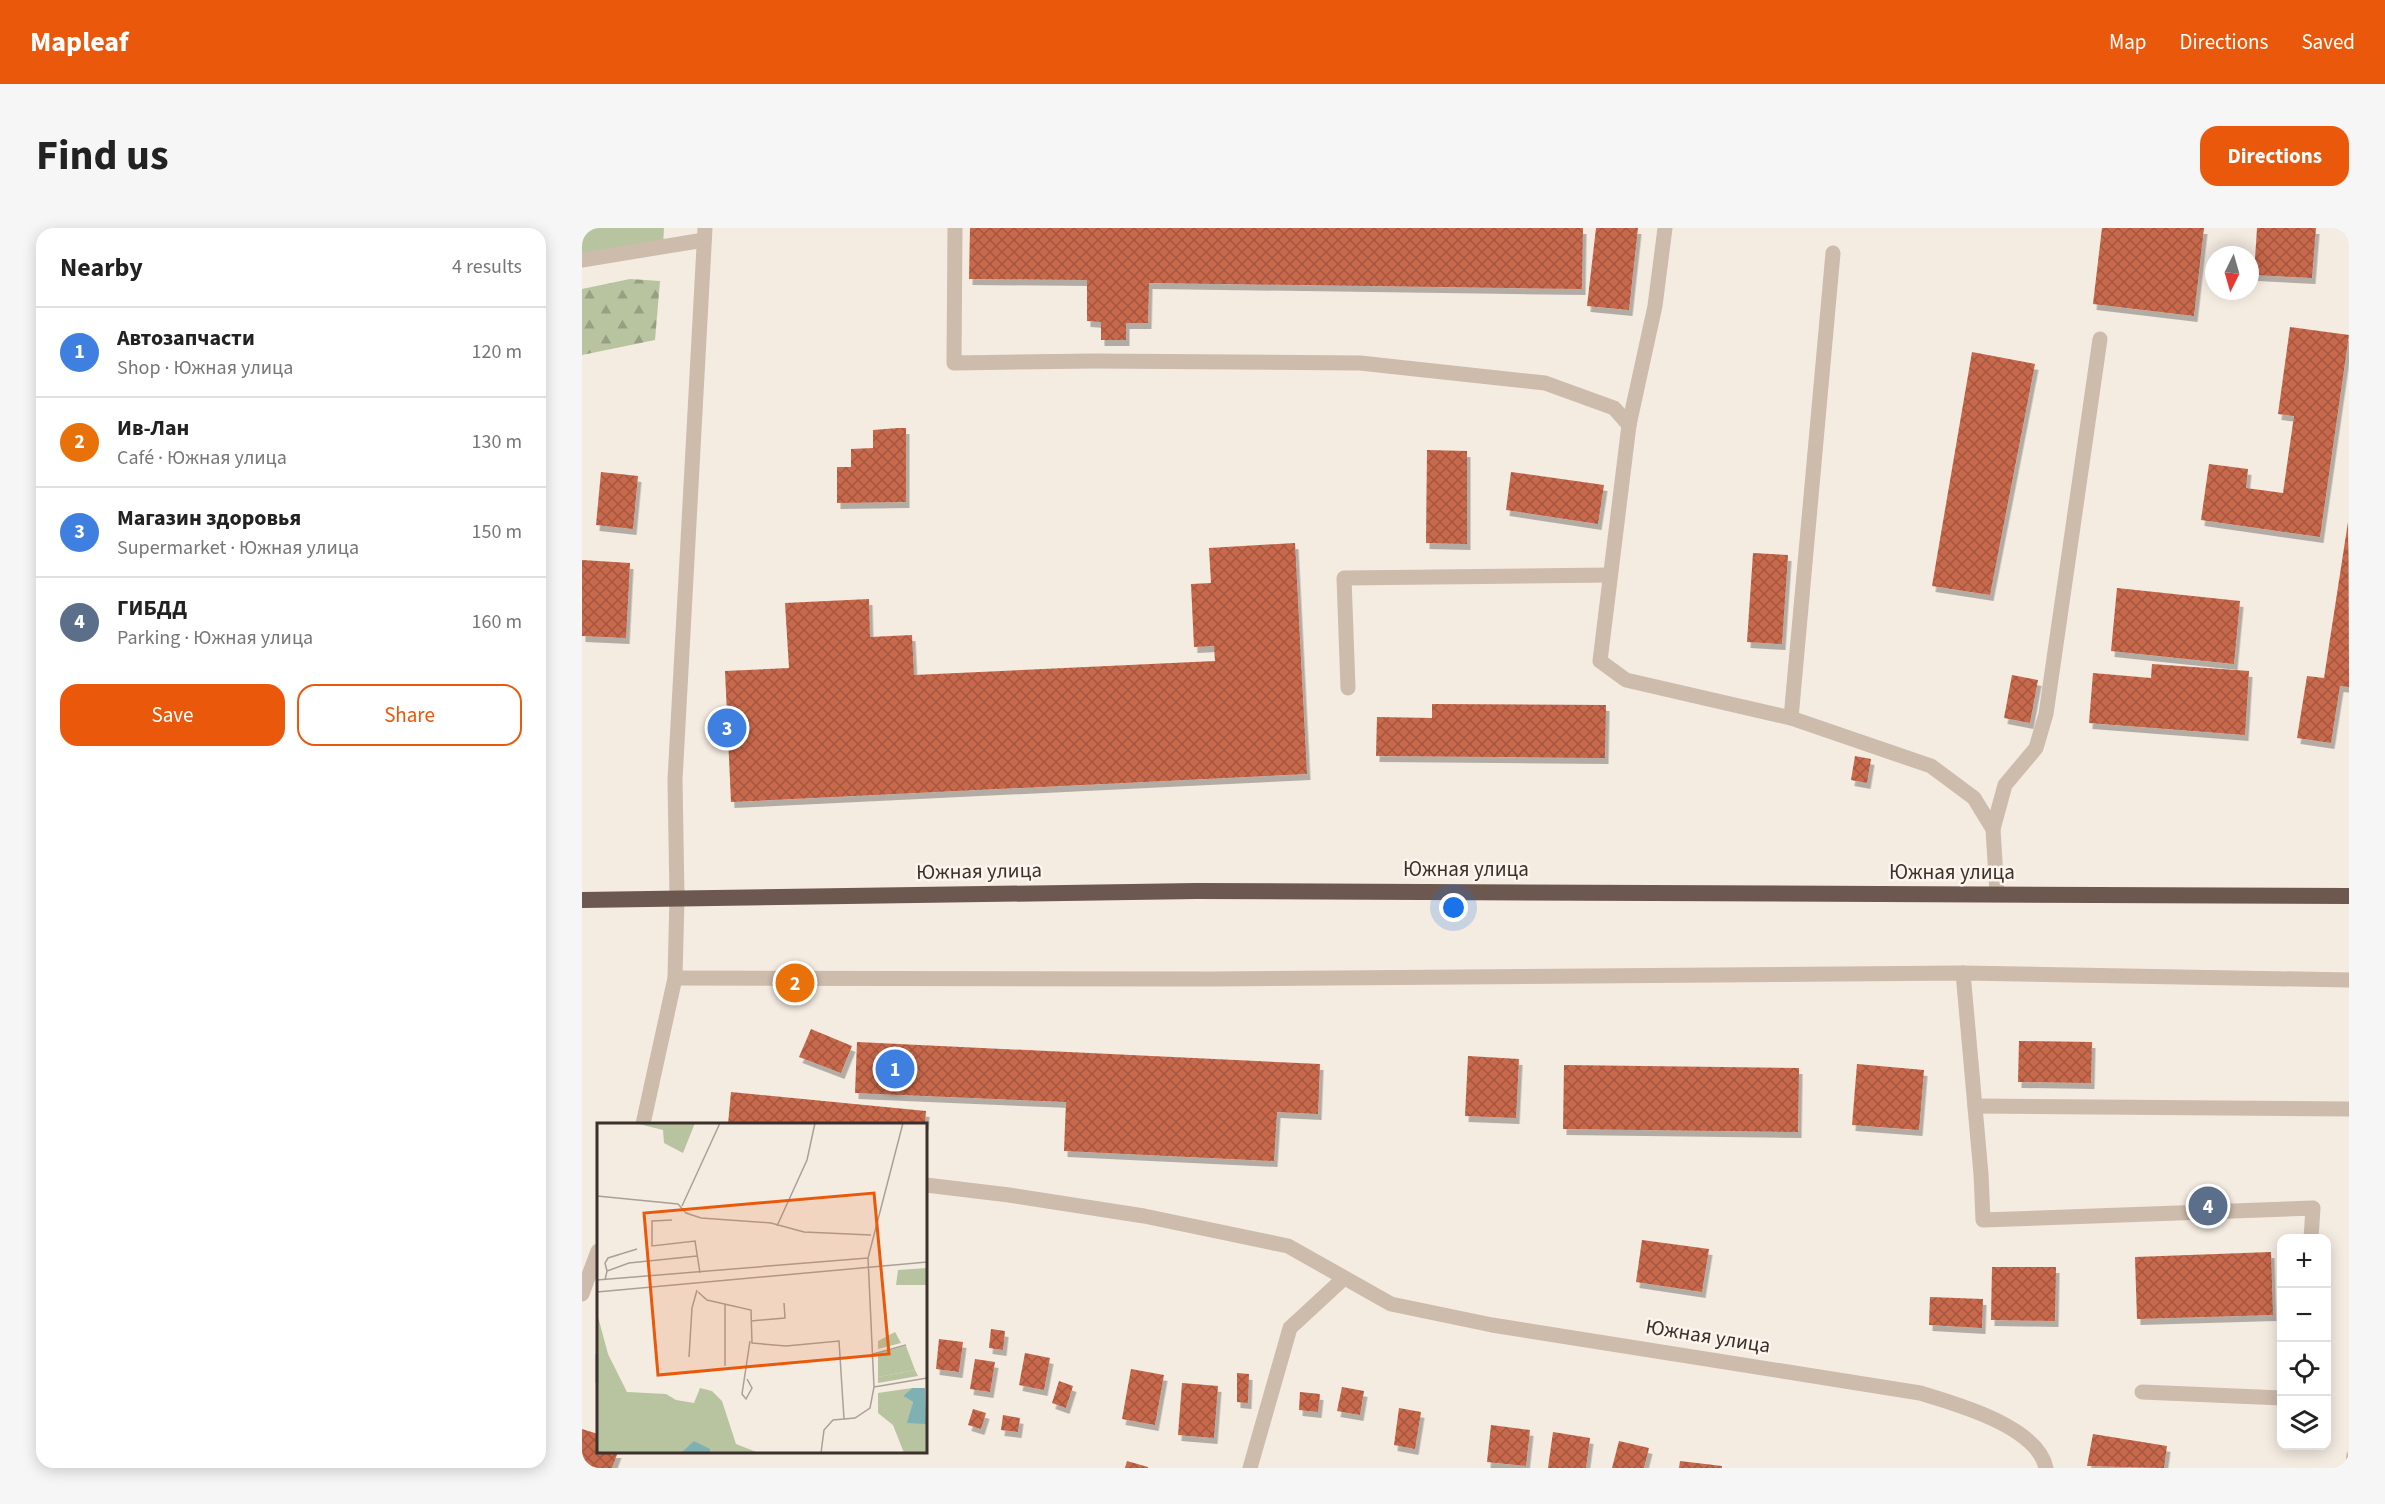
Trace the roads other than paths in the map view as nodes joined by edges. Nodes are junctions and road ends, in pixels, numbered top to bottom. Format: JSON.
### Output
{"nodes":[{"id":1,"x":955,"y":228,"type":"edge"},
{"id":2,"x":1665,"y":228,"type":"edge"},
{"id":3,"x":705,"y":234,"type":"edge"},
{"id":4,"x":1833,"y":253,"type":"dead end"},
{"id":5,"x":582,"y":260,"type":"edge"},
{"id":6,"x":2100,"y":339,"type":"dead end"},
{"id":7,"x":1629,"y":424,"type":"junction"},
{"id":8,"x":1610,"y":575,"type":"junction"},
{"id":9,"x":1348,"y":688,"type":"dead end"},
{"id":10,"x":1791,"y":718,"type":"junction"},
{"id":11,"x":1993,"y":829,"type":"junction"},
{"id":12,"x":1997,"y":894,"type":"junction"},
{"id":13,"x":2349,"y":896,"type":"edge"},
{"id":14,"x":677,"y":897,"type":"junction"},
{"id":15,"x":582,"y":900,"type":"edge"},
{"id":16,"x":1963,"y":973,"type":"junction"},
{"id":17,"x":675,"y":978,"type":"junction"},
{"id":18,"x":2349,"y":980,"type":"edge"},
{"id":19,"x":1975,"y":1106,"type":"junction"},
{"id":20,"x":2349,"y":1109,"type":"edge"},
{"id":21,"x":643,"y":1123,"type":"edge"},
{"id":22,"x":927,"y":1185,"type":"edge"},
{"id":23,"x":2311,"y":1234,"type":"edge"},
{"id":24,"x":597,"y":1254,"type":"edge"},
{"id":25,"x":1343,"y":1279,"type":"junction"},
{"id":26,"x":582,"y":1294,"type":"edge"},
{"id":27,"x":2142,"y":1392,"type":"dead end"},
{"id":28,"x":2277,"y":1398,"type":"edge"},
{"id":29,"x":1250,"y":1468,"type":"edge"},
{"id":30,"x":2046,"y":1468,"type":"edge"}],
"edges":[{"from":1,"to":7,"type":"street"},
{"from":2,"to":7,"type":"street"},
{"from":3,"to":5,"type":"street"},
{"from":3,"to":14,"type":"street"},
{"from":4,"to":10,"type":"street"},
{"from":6,"to":11,"type":"street"},
{"from":7,"to":8,"type":"street"},
{"from":8,"to":9,"type":"street"},
{"from":8,"to":10,"type":"street"},
{"from":10,"to":11,"type":"street"},
{"from":11,"to":12,"type":"street"},
{"from":12,"to":13,"type":"highway","name":"Южная улица"},
{"from":12,"to":14,"type":"highway","name":"Южная улица"},
{"from":14,"to":15,"type":"highway","name":"Южная улица"},
{"from":14,"to":17,"type":"street"},
{"from":16,"to":17,"type":"street"},
{"from":16,"to":18,"type":"street"},
{"from":16,"to":19,"type":"street"},
{"from":17,"to":21,"type":"street"},
{"from":19,"to":20,"type":"street"},
{"from":19,"to":23,"type":"street"},
{"from":22,"to":25,"type":"street","name":"Южная улица"},
{"from":24,"to":26,"type":"street"},
{"from":25,"to":29,"type":"street"},
{"from":25,"to":30,"type":"street","name":"Южная улица"},
{"from":27,"to":28,"type":"street"}]}
